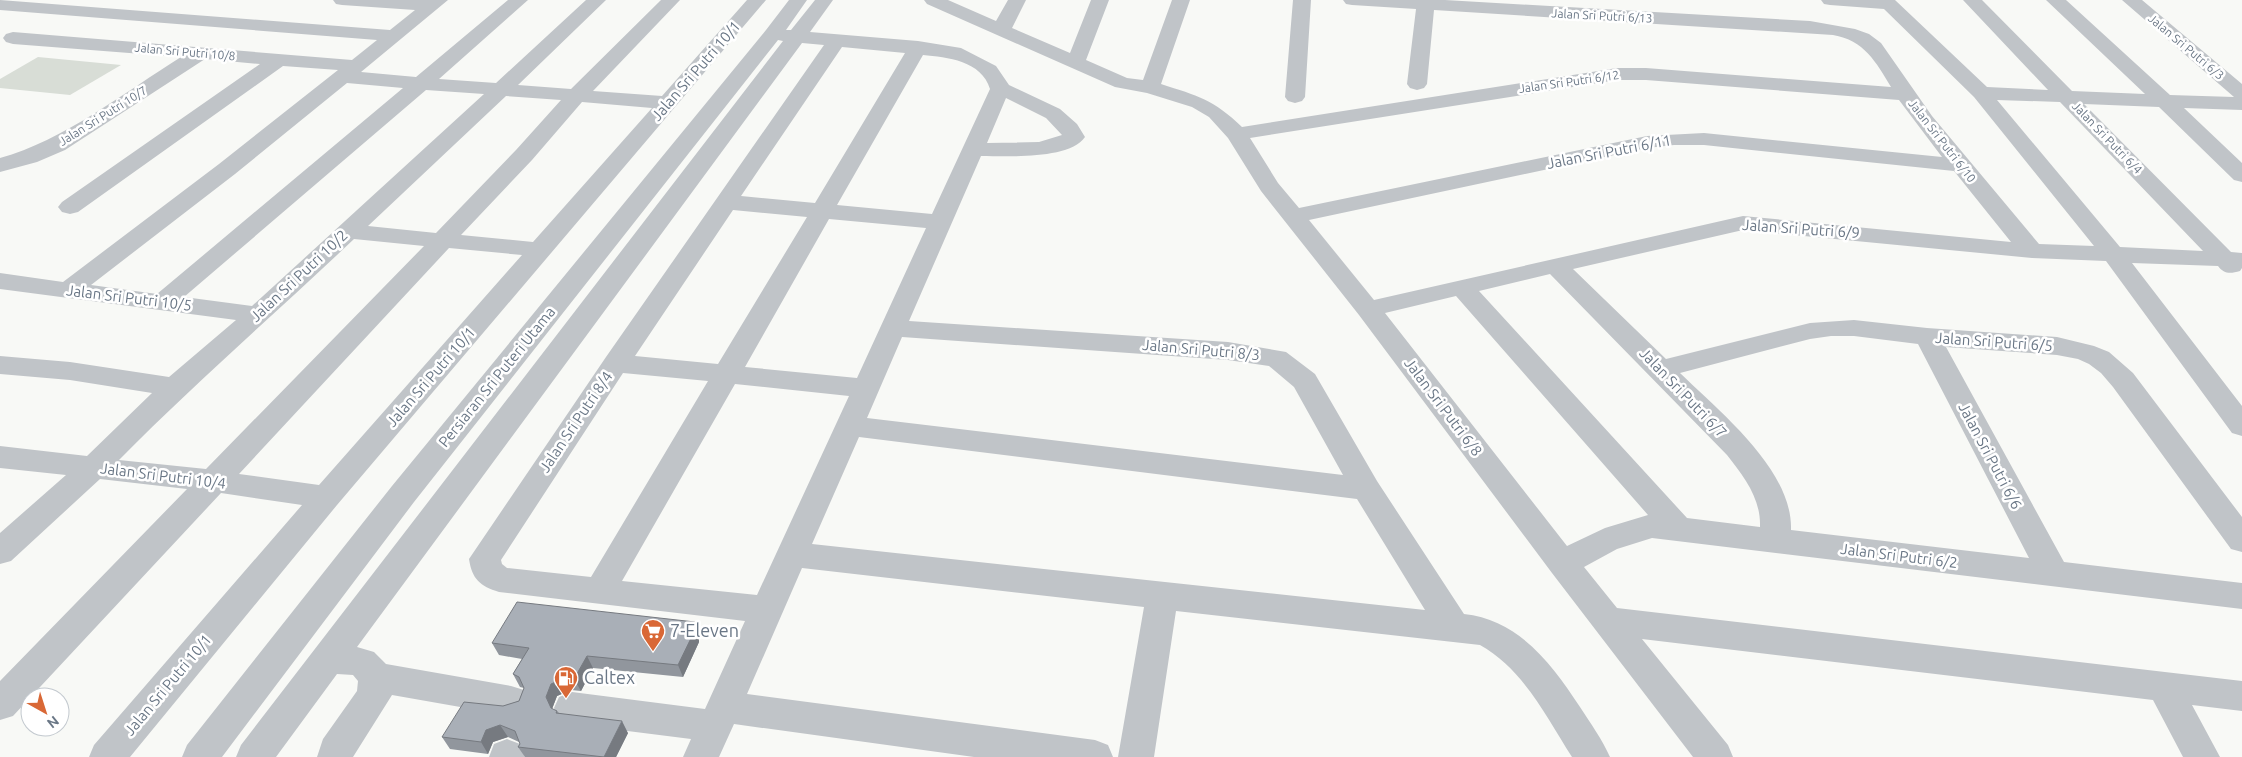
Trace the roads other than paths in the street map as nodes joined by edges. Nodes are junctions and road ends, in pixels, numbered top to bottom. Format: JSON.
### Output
{"nodes":[{"id":1,"x":80,"y":0,"type":"edge"},
{"id":2,"x":342,"y":0,"type":"edge"},
{"id":3,"x":519,"y":0,"type":"edge"},
{"id":4,"x":597,"y":0,"type":"edge"},
{"id":5,"x":671,"y":0,"type":"edge"},
{"id":6,"x":757,"y":0,"type":"edge"},
{"id":7,"x":798,"y":0,"type":"edge"},
{"id":8,"x":824,"y":0,"type":"edge"},
{"id":9,"x":1017,"y":0,"type":"edge"},
{"id":10,"x":1100,"y":0,"type":"edge"},
{"id":11,"x":1181,"y":0,"type":"edge"},
{"id":12,"x":1302,"y":0,"type":"edge"},
{"id":13,"x":1352,"y":0,"type":"edge"},
{"id":14,"x":1830,"y":0,"type":"edge"},
{"id":15,"x":1972,"y":0,"type":"edge"},
{"id":16,"x":2055,"y":0,"type":"edge"},
{"id":17,"x":2131,"y":0,"type":"edge"},
{"id":18,"x":938,"y":1,"type":"edge"},
{"id":19,"x":1886,"y":2,"type":"edge"},
{"id":20,"x":435,"y":3,"type":"edge"},
{"id":21,"x":0,"y":5,"type":"edge"},
{"id":22,"x":1425,"y":6,"type":"junction"},
{"id":23,"x":61,"y":11,"type":"junction"},
{"id":24,"x":1001,"y":30,"type":"junction"},
{"id":25,"x":1852,"y":34,"type":"joint"},
{"id":26,"x":785,"y":35,"type":"junction"},
{"id":27,"x":395,"y":36,"type":"junction"},
{"id":28,"x":6,"y":41,"type":"edge"},
{"id":29,"x":836,"y":41,"type":"junction"},
{"id":30,"x":918,"y":47,"type":"junction"},
{"id":31,"x":200,"y":54,"type":"junction"},
{"id":32,"x":278,"y":60,"type":"junction"},
{"id":33,"x":1076,"y":62,"type":"junction"},
{"id":34,"x":351,"y":72,"type":"junction"},
{"id":35,"x":421,"y":84,"type":"junction"},
{"id":36,"x":1417,"y":84,"type":"dead end"},
{"id":37,"x":1150,"y":87,"type":"junction"},
{"id":38,"x":1000,"y":89,"type":"junction"},
{"id":39,"x":499,"y":90,"type":"junction"},
{"id":40,"x":1981,"y":93,"type":"junction"},
{"id":41,"x":1905,"y":94,"type":"junction"},
{"id":42,"x":2242,"y":94,"type":"edge"},
{"id":43,"x":576,"y":96,"type":"junction"},
{"id":44,"x":2066,"y":96,"type":"junction"},
{"id":45,"x":1295,"y":97,"type":"dead end"},
{"id":46,"x":2164,"y":101,"type":"junction"},
{"id":47,"x":668,"y":102,"type":"junction"},
{"id":48,"x":2242,"y":104,"type":"edge"},
{"id":49,"x":1237,"y":134,"type":"junction"},
{"id":50,"x":972,"y":149,"type":"junction"},
{"id":51,"x":0,"y":165,"type":"edge"},
{"id":52,"x":1958,"y":165,"type":"junction"},
{"id":53,"x":2242,"y":175,"type":"edge"},
{"id":54,"x":726,"y":202,"type":"junction"},
{"id":55,"x":70,"y":207,"type":"dead end"},
{"id":56,"x":822,"y":212,"type":"junction"},
{"id":57,"x":1293,"y":216,"type":"junction"},
{"id":58,"x":940,"y":222,"type":"junction"},
{"id":59,"x":348,"y":231,"type":"junction"},
{"id":60,"x":441,"y":240,"type":"junction"},
{"id":61,"x":540,"y":250,"type":"junction"},
{"id":62,"x":2032,"y":251,"type":"junction"},
{"id":63,"x":2112,"y":254,"type":"junction"},
{"id":64,"x":2233,"y":260,"type":"edge"},
{"id":65,"x":1555,"y":264,"type":"junction"},
{"id":66,"x":2242,"y":278,"type":"edge"},
{"id":67,"x":0,"y":281,"type":"edge"},
{"id":68,"x":1462,"y":287,"type":"junction"},
{"id":69,"x":67,"y":290,"type":"junction"},
{"id":70,"x":162,"y":302,"type":"junction"},
{"id":71,"x":1368,"y":309,"type":"junction"},
{"id":72,"x":258,"y":315,"type":"junction"},
{"id":73,"x":893,"y":328,"type":"junction"},
{"id":74,"x":1927,"y":337,"type":"junction"},
{"id":75,"x":616,"y":363,"type":"junction"},
{"id":76,"x":0,"y":364,"type":"edge"},
{"id":77,"x":1661,"y":369,"type":"junction"},
{"id":78,"x":728,"y":374,"type":"junction"},
{"id":79,"x":175,"y":387,"type":"junction"},
{"id":80,"x":866,"y":388,"type":"junction"},
{"id":81,"x":849,"y":426,"type":"junction"},
{"id":82,"x":2242,"y":426,"type":"edge"},
{"id":83,"x":0,"y":457,"type":"edge"},
{"id":84,"x":93,"y":468,"type":"junction"},
{"id":85,"x":213,"y":481,"type":"junction"},
{"id":86,"x":1366,"y":489,"type":"junction"},
{"id":87,"x":326,"y":497,"type":"junction"},
{"id":88,"x":1678,"y":529,"type":"junction"},
{"id":89,"x":2242,"y":540,"type":"edge"},
{"id":90,"x":1774,"y":541,"type":"junction"},
{"id":91,"x":0,"y":552,"type":"edge"},
{"id":92,"x":792,"y":554,"type":"junction"},
{"id":93,"x":1563,"y":564,"type":"junction"},
{"id":94,"x":2054,"y":574,"type":"junction"},
{"id":95,"x":599,"y":592,"type":"junction"},
{"id":96,"x":1162,"y":596,"type":"junction"},
{"id":97,"x":2242,"y":596,"type":"edge"},
{"id":98,"x":767,"y":610,"type":"junction"},
{"id":99,"x":1608,"y":621,"type":"junction"},
{"id":100,"x":1454,"y":626,"type":"junction"},
{"id":101,"x":328,"y":658,"type":"junction"},
{"id":102,"x":376,"y":677,"type":"junction"},
{"id":103,"x":2163,"y":686,"type":"junction"},
{"id":104,"x":2242,"y":696,"type":"edge"},
{"id":105,"x":511,"y":701,"type":"edge"},
{"id":106,"x":0,"y":705,"type":"edge"},
{"id":107,"x":572,"y":708,"type":"dead end"},
{"id":108,"x":713,"y":730,"type":"edge"},
{"id":109,"x":107,"y":757,"type":"edge"},
{"id":110,"x":200,"y":757,"type":"edge"},
{"id":111,"x":254,"y":757,"type":"edge"},
{"id":112,"x":335,"y":757,"type":"edge"},
{"id":113,"x":1095,"y":757,"type":"edge"},
{"id":114,"x":1136,"y":757,"type":"edge"},
{"id":115,"x":1592,"y":757,"type":"edge"},
{"id":116,"x":1716,"y":757,"type":"edge"},
{"id":117,"x":2202,"y":757,"type":"edge"}],
"edges":[{"from":1,"to":23,"type":"street"},
{"from":2,"to":20,"type":"street"},
{"from":3,"to":35,"type":"street"},
{"from":4,"to":39,"type":"street","name":"Jalan Sri Putri 10/2"},
{"from":5,"to":43,"type":"street"},
{"from":6,"to":47,"type":"street","name":"Jalan Sri Putri 10/1"},
{"from":7,"to":26,"type":"street","name":"Persiaran Sri Puteri Utama"},
{"from":8,"to":26,"type":"street","name":"Persiaran Sri Puteri Utama"},
{"from":9,"to":24,"type":"street"},
{"from":10,"to":33,"type":"street"},
{"from":11,"to":37,"type":"street"},
{"from":12,"to":45,"type":"street"},
{"from":13,"to":22,"type":"street","name":"Jalan Sri Putri 6/13"},
{"from":14,"to":19,"type":"street"},
{"from":15,"to":44,"type":"street","name":"Jalan Sri Putri 6/4"},
{"from":16,"to":46,"type":"street"},
{"from":17,"to":42,"type":"street","name":"Jalan Sri Putri 6/3"},
{"from":18,"to":24,"type":"street","name":"Jalan Sri Putri 6/8"},
{"from":19,"to":40,"type":"street"},
{"from":20,"to":27,"type":"street"},
{"from":21,"to":23,"type":"street"},
{"from":22,"to":25,"type":"street","name":"Jalan Sri Putri 6/13"},
{"from":22,"to":36,"type":"street"},
{"from":23,"to":27,"type":"street"},
{"from":23,"to":28,"type":"street"},
{"from":24,"to":33,"type":"street","name":"Jalan Sri Putri 6/8"},
{"from":25,"to":41,"type":"street","name":"Jalan Sri Putri 6/10"},
{"from":26,"to":29,"type":"street"},
{"from":26,"to":101,"type":"street","name":"Persiaran Sri Puteri Utama"},
{"from":26,"to":110,"type":"street","name":"Persiaran Sri Puteri Utama"},
{"from":27,"to":34,"type":"street"},
{"from":28,"to":31,"type":"street","name":"Jalan Sri Putri 10/8"},
{"from":29,"to":30,"type":"street"},
{"from":29,"to":54,"type":"street","name":"Jalan Sri Putri 8/4"},
{"from":30,"to":38,"type":"street"},
{"from":30,"to":56,"type":"street"},
{"from":31,"to":32,"type":"street","name":"Jalan Sri Putri 10/8"},
{"from":31,"to":51,"type":"street","name":"Jalan Sri Putri 10/7"},
{"from":32,"to":34,"type":"street","name":"Jalan Sri Putri 10/8"},
{"from":32,"to":55,"type":"street"},
{"from":33,"to":37,"type":"street","name":"Jalan Sri Putri 6/8"},
{"from":34,"to":35,"type":"street","name":"Jalan Sri Putri 10/8"},
{"from":34,"to":69,"type":"street"},
{"from":35,"to":39,"type":"street","name":"Jalan Sri Putri 10/8"},
{"from":35,"to":70,"type":"street"},
{"from":37,"to":49,"type":"street","name":"Jalan Sri Putri 6/8"},
{"from":38,"to":50,"type":"street"},
{"from":38,"to":50,"type":"street"},
{"from":39,"to":43,"type":"street","name":"Jalan Sri Putri 10/8"},
{"from":39,"to":59,"type":"street","name":"Jalan Sri Putri 10/2"},
{"from":40,"to":44,"type":"street"},
{"from":40,"to":63,"type":"street"},
{"from":41,"to":49,"type":"street","name":"Jalan Sri Putri 6/12"},
{"from":41,"to":52,"type":"street","name":"Jalan Sri Putri 6/10"},
{"from":43,"to":47,"type":"street","name":"Jalan Sri Putri 10/8"},
{"from":43,"to":60,"type":"street"},
{"from":44,"to":46,"type":"street"},
{"from":44,"to":64,"type":"street","name":"Jalan Sri Putri 6/4"},
{"from":46,"to":48,"type":"street"},
{"from":46,"to":53,"type":"street"},
{"from":47,"to":61,"type":"street","name":"Jalan Sri Putri 10/1"},
{"from":49,"to":57,"type":"street","name":"Jalan Sri Putri 6/8"},
{"from":50,"to":58,"type":"street"},
{"from":52,"to":57,"type":"street","name":"Jalan Sri Putri 6/11"},
{"from":52,"to":62,"type":"street","name":"Jalan Sri Putri 6/10"},
{"from":54,"to":56,"type":"street"},
{"from":54,"to":75,"type":"street","name":"Jalan Sri Putri 8/4"},
{"from":56,"to":58,"type":"street"},
{"from":56,"to":78,"type":"street"},
{"from":57,"to":71,"type":"street","name":"Jalan Sri Putri 6/8"},
{"from":58,"to":73,"type":"street"},
{"from":59,"to":60,"type":"street"},
{"from":59,"to":72,"type":"street","name":"Jalan Sri Putri 10/2"},
{"from":60,"to":61,"type":"street"},
{"from":60,"to":85,"type":"street"},
{"from":61,"to":87,"type":"street","name":"Jalan Sri Putri 10/1"},
{"from":62,"to":63,"type":"street","name":"Jalan Sri Putri 6/9"},
{"from":62,"to":65,"type":"street","name":"Jalan Sri Putri 6/9"},
{"from":63,"to":64,"type":"street","name":"Jalan Sri Putri 6/9"},
{"from":63,"to":82,"type":"street"},
{"from":64,"to":66,"type":"street","name":"Jalan Sri Putri 6/4"},
{"from":65,"to":68,"type":"street","name":"Jalan Sri Putri 6/9"},
{"from":65,"to":77,"type":"street","name":"Jalan Sri Putri 6/7"},
{"from":67,"to":69,"type":"street","name":"Jalan Sri Putri 10/5"},
{"from":68,"to":71,"type":"street","name":"Jalan Sri Putri 6/9"},
{"from":68,"to":88,"type":"street"},
{"from":69,"to":70,"type":"street","name":"Jalan Sri Putri 10/5"},
{"from":70,"to":72,"type":"street","name":"Jalan Sri Putri 10/5"},
{"from":71,"to":93,"type":"street","name":"Jalan Sri Putri 6/8"},
{"from":72,"to":79,"type":"street","name":"Jalan Sri Putri 10/2"},
{"from":73,"to":80,"type":"street"},
{"from":73,"to":86,"type":"street","name":"Jalan Sri Putri 8/3"},
{"from":74,"to":77,"type":"street","name":"Jalan Sri Putri 6/5"},
{"from":74,"to":89,"type":"street","name":"Jalan Sri Putri 6/5"},
{"from":74,"to":94,"type":"street","name":"Jalan Sri Putri 6/6"},
{"from":75,"to":78,"type":"street"},
{"from":75,"to":95,"type":"street","name":"Jalan Sri Putri 8/4"},
{"from":76,"to":79,"type":"street"},
{"from":77,"to":90,"type":"street","name":"Jalan Sri Putri 6/7"},
{"from":78,"to":80,"type":"street"},
{"from":78,"to":95,"type":"street"},
{"from":79,"to":84,"type":"street","name":"Jalan Sri Putri 10/2"},
{"from":80,"to":81,"type":"street"},
{"from":81,"to":86,"type":"street"},
{"from":81,"to":92,"type":"street"},
{"from":83,"to":84,"type":"street","name":"Jalan Sri Putri 10/4"},
{"from":84,"to":85,"type":"street","name":"Jalan Sri Putri 10/4"},
{"from":84,"to":91,"type":"street","name":"Jalan Sri Putri 10/2"},
{"from":85,"to":87,"type":"street","name":"Jalan Sri Putri 10/4"},
{"from":85,"to":106,"type":"street"},
{"from":86,"to":100,"type":"street","name":"Jalan Sri Putri 8/3"},
{"from":87,"to":109,"type":"street","name":"Jalan Sri Putri 10/1"},
{"from":88,"to":90,"type":"street","name":"Jalan Sri Putri 6/2"},
{"from":88,"to":93,"type":"street","name":"Jalan Sri Putri 6/2"},
{"from":90,"to":94,"type":"street","name":"Jalan Sri Putri 6/2"},
{"from":92,"to":96,"type":"street"},
{"from":92,"to":98,"type":"street"},
{"from":93,"to":99,"type":"street","name":"Jalan Sri Putri 6/8"},
{"from":94,"to":97,"type":"street","name":"Jalan Sri Putri 6/2"},
{"from":95,"to":98,"type":"street","name":"Jalan Sri Putri 8/4"},
{"from":96,"to":100,"type":"street"},
{"from":96,"to":114,"type":"street"},
{"from":98,"to":108,"type":"street"},
{"from":99,"to":103,"type":"street"},
{"from":99,"to":116,"type":"street","name":"Jalan Sri Putri 6/8"},
{"from":100,"to":115,"type":"street"},
{"from":101,"to":102,"type":"street"},
{"from":101,"to":111,"type":"street","name":"Persiaran Sri Puteri Utama"},
{"from":102,"to":105,"type":"street"},
{"from":102,"to":112,"type":"street"},
{"from":103,"to":104,"type":"street"},
{"from":103,"to":117,"type":"street"},
{"from":107,"to":108,"type":"street"},
{"from":108,"to":113,"type":"street"}]}
